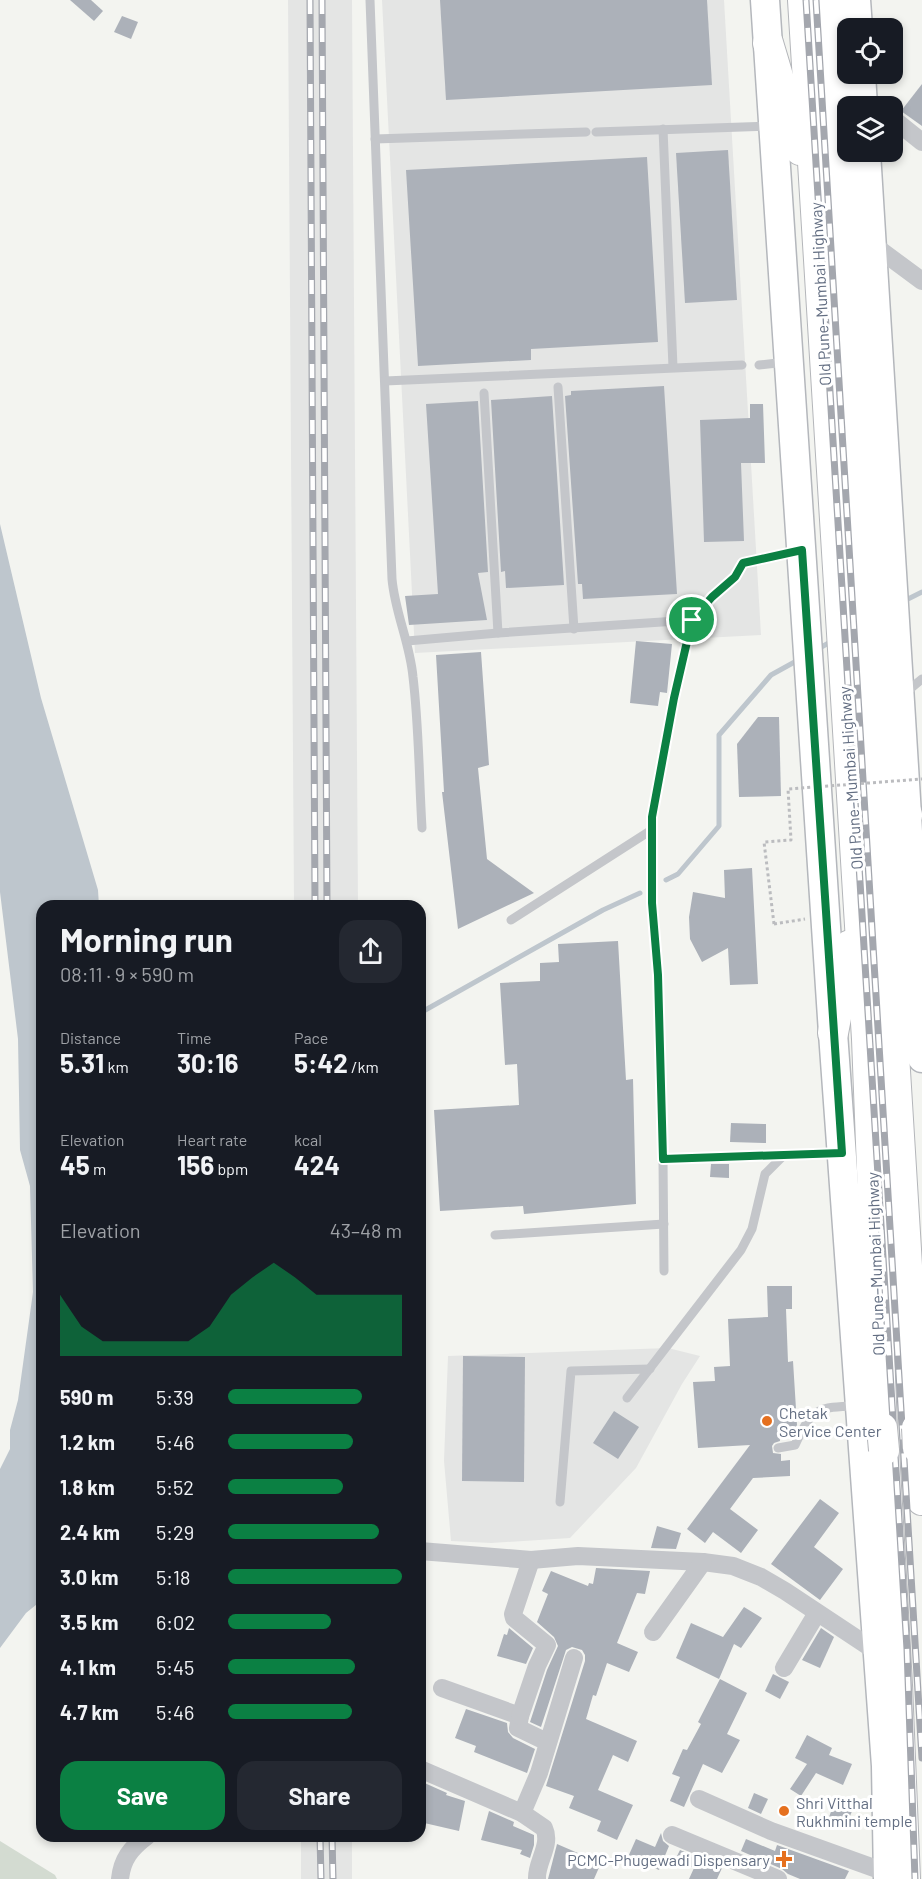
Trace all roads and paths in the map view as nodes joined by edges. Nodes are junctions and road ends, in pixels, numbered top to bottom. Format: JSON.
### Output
{"nodes":[{"id":1,"x":370,"y":0,"type":"edge"},
{"id":2,"x":765,"y":0,"type":"edge"},
{"id":3,"x":803,"y":0,"type":"edge"},
{"id":4,"x":829,"y":0,"type":"edge"},
{"id":5,"x":835,"y":0,"type":"edge"},
{"id":6,"x":856,"y":0,"type":"edge"},
{"id":7,"x":857,"y":18,"type":"edge"},
{"id":8,"x":768,"y":43,"type":"junction"},
{"id":9,"x":832,"y":44,"type":"junction"},
{"id":10,"x":774,"y":126,"type":"junction"},
{"id":11,"x":903,"y":127,"type":"edge"},
{"id":12,"x":663,"y":129,"type":"junction"},
{"id":13,"x":586,"y":132,"type":"dead end"},
{"id":14,"x":597,"y":132,"type":"dead end"},
{"id":15,"x":375,"y":139,"type":"junction"},
{"id":16,"x":922,"y":142,"type":"edge"},
{"id":17,"x":867,"y":162,"type":"edge"},
{"id":18,"x":814,"y":199,"type":"junction"},
{"id":19,"x":872,"y":244,"type":"junction"},
{"id":20,"x":922,"y":281,"type":"edge"},
{"id":21,"x":789,"y":362,"type":"junction"},
{"id":22,"x":742,"y":365,"type":"dead end"},
{"id":23,"x":759,"y":365,"type":"dead end"},
{"id":24,"x":673,"y":367,"type":"junction"},
{"id":25,"x":385,"y":381,"type":"junction"},
{"id":26,"x":558,"y":387,"type":"dead end"},
{"id":27,"x":484,"y":393,"type":"dead end"},
{"id":28,"x":802,"y":550,"type":"junction"},
{"id":29,"x":692,"y":620,"type":"junction"},
{"id":30,"x":574,"y":629,"type":"junction"},
{"id":31,"x":854,"y":629,"type":"junction"},
{"id":32,"x":498,"y":633,"type":"junction"},
{"id":33,"x":407,"y":641,"type":"junction"},
{"id":34,"x":922,"y":679,"type":"edge"},
{"id":35,"x":885,"y":699,"type":"junction"},
{"id":36,"x":922,"y":778,"type":"edge"},
{"id":37,"x":907,"y":815,"type":"joint"},
{"id":38,"x":422,"y":828,"type":"dead end"},
{"id":39,"x":652,"y":829,"type":"junction"},
{"id":40,"x":917,"y":898,"type":"edge"},
{"id":41,"x":858,"y":902,"type":"junction"},
{"id":42,"x":826,"y":916,"type":"junction"},
{"id":43,"x":511,"y":920,"type":"dead end"},
{"id":44,"x":833,"y":1033,"type":"junction"},
{"id":45,"x":922,"y":1058,"type":"edge"},
{"id":46,"x":842,"y":1153,"type":"junction"},
{"id":47,"x":784,"y":1155,"type":"junction"},
{"id":48,"x":663,"y":1159,"type":"junction"},
{"id":49,"x":664,"y":1224,"type":"junction"},
{"id":50,"x":495,"y":1235,"type":"dead end"},
{"id":51,"x":664,"y":1271,"type":"dead end"},
{"id":52,"x":650,"y":1369,"type":"junction"},
{"id":53,"x":627,"y":1398,"type":"dead end"},
{"id":54,"x":860,"y":1405,"type":"junction"},
{"id":55,"x":919,"y":1437,"type":"edge"},
{"id":56,"x":876,"y":1439,"type":"junction"},
{"id":57,"x":778,"y":1449,"type":"dead end"},
{"id":58,"x":922,"y":1500,"type":"edge"},
{"id":59,"x":560,"y":1502,"type":"dead end"},
{"id":60,"x":426,"y":1551,"type":"edge"},
{"id":61,"x":531,"y":1560,"type":"junction"},
{"id":62,"x":703,"y":1562,"type":"junction"},
{"id":63,"x":817,"y":1613,"type":"junction"},
{"id":64,"x":653,"y":1632,"type":"dead end"},
{"id":65,"x":878,"y":1652,"type":"junction"},
{"id":66,"x":574,"y":1658,"type":"dead end"},
{"id":67,"x":784,"y":1668,"type":"dead end"},
{"id":68,"x":442,"y":1688,"type":"dead end"},
{"id":69,"x":520,"y":1716,"type":"junction"},
{"id":70,"x":547,"y":1742,"type":"junction"},
{"id":71,"x":426,"y":1772,"type":"edge"},
{"id":72,"x":699,"y":1799,"type":"dead end"},
{"id":73,"x":522,"y":1814,"type":"junction"},
{"id":74,"x":672,"y":1835,"type":"dead end"},
{"id":75,"x":141,"y":1842,"type":"edge"},
{"id":76,"x":894,"y":1877,"type":"edge"},
{"id":77,"x":120,"y":1879,"type":"edge"},
{"id":78,"x":537,"y":1879,"type":"edge"},
{"id":79,"x":778,"y":1879,"type":"edge"}],
"edges":[{"from":1,"to":15,"type":"lane"},
{"from":2,"to":8,"type":"main road"},
{"from":3,"to":18,"type":"highway","name":"Old Pune–Mumbai Highway"},
{"from":4,"to":9,"type":"highway","name":"Old Pune–Mumbai Highway"},
{"from":5,"to":9,"type":"highway"},
{"from":6,"to":7,"type":"main road"},
{"from":8,"to":10,"type":"main road"},
{"from":8,"to":18,"type":"highway"},
{"from":9,"to":31,"type":"highway","name":"Old Pune–Mumbai Highway"},
{"from":10,"to":12,"type":"lane"},
{"from":10,"to":21,"type":"main road"},
{"from":11,"to":16,"type":"street"},
{"from":12,"to":14,"type":"lane"},
{"from":12,"to":24,"type":"lane"},
{"from":13,"to":15,"type":"lane"},
{"from":15,"to":25,"type":"lane"},
{"from":17,"to":19,"type":"main road"},
{"from":18,"to":31,"type":"highway","name":"Old Pune–Mumbai Highway"},
{"from":19,"to":20,"type":"street"},
{"from":19,"to":35,"type":"main road"},
{"from":21,"to":23,"type":"lane"},
{"from":21,"to":28,"type":"main road"},
{"from":22,"to":24,"type":"lane"},
{"from":24,"to":25,"type":"lane"},
{"from":25,"to":33,"type":"lane"},
{"from":26,"to":30,"type":"lane"},
{"from":27,"to":32,"type":"lane"},
{"from":28,"to":29,"type":"lane"},
{"from":28,"to":42,"type":"main road"},
{"from":29,"to":30,"type":"lane"},
{"from":29,"to":39,"type":"lane"},
{"from":30,"to":32,"type":"lane"},
{"from":31,"to":35,"type":"highway","name":"Old Pune–Mumbai Highway"},
{"from":31,"to":41,"type":"highway","name":"Old Pune–Mumbai Highway"},
{"from":32,"to":33,"type":"lane"},
{"from":33,"to":38,"type":"lane"},
{"from":34,"to":35,"type":"lane"},
{"from":35,"to":37,"type":"highway"},
{"from":35,"to":55,"type":"highway","name":"Old Pune–Mumbai Highway"},
{"from":36,"to":42,"type":"path","bridge":true},
{"from":37,"to":40,"type":"main road"},
{"from":39,"to":43,"type":"lane"},
{"from":39,"to":48,"type":"lane"},
{"from":40,"to":45,"type":"main road"},
{"from":41,"to":44,"type":"highway"},
{"from":41,"to":56,"type":"highway","name":"Old Pune–Mumbai Highway"},
{"from":42,"to":44,"type":"main road"},
{"from":44,"to":46,"type":"main road"},
{"from":46,"to":47,"type":"lane"},
{"from":46,"to":54,"type":"main road"},
{"from":47,"to":48,"type":"lane"},
{"from":47,"to":52,"type":"lane"},
{"from":48,"to":49,"type":"lane"},
{"from":49,"to":50,"type":"lane"},
{"from":49,"to":51,"type":"lane"},
{"from":52,"to":53,"type":"lane"},
{"from":52,"to":59,"type":"lane"},
{"from":54,"to":56,"type":"main road"},
{"from":54,"to":57,"type":"lane"},
{"from":55,"to":56,"type":"main road"},
{"from":55,"to":58,"type":"highway","name":"Old Pune–Mumbai Highway"},
{"from":56,"to":65,"type":"main road"},
{"from":56,"to":76,"type":"highway","name":"Old Pune–Mumbai Highway"},
{"from":60,"to":61,"type":"street"},
{"from":61,"to":62,"type":"street"},
{"from":61,"to":69,"type":"street"},
{"from":62,"to":63,"type":"street"},
{"from":62,"to":64,"type":"street"},
{"from":63,"to":65,"type":"street"},
{"from":63,"to":67,"type":"street"},
{"from":65,"to":76,"type":"main road"},
{"from":66,"to":70,"type":"street"},
{"from":68,"to":69,"type":"street"},
{"from":69,"to":70,"type":"street"},
{"from":70,"to":73,"type":"street"},
{"from":71,"to":73,"type":"street"},
{"from":72,"to":76,"type":"street"},
{"from":73,"to":78,"type":"street"},
{"from":74,"to":79,"type":"street"},
{"from":75,"to":77,"type":"street"}]}
